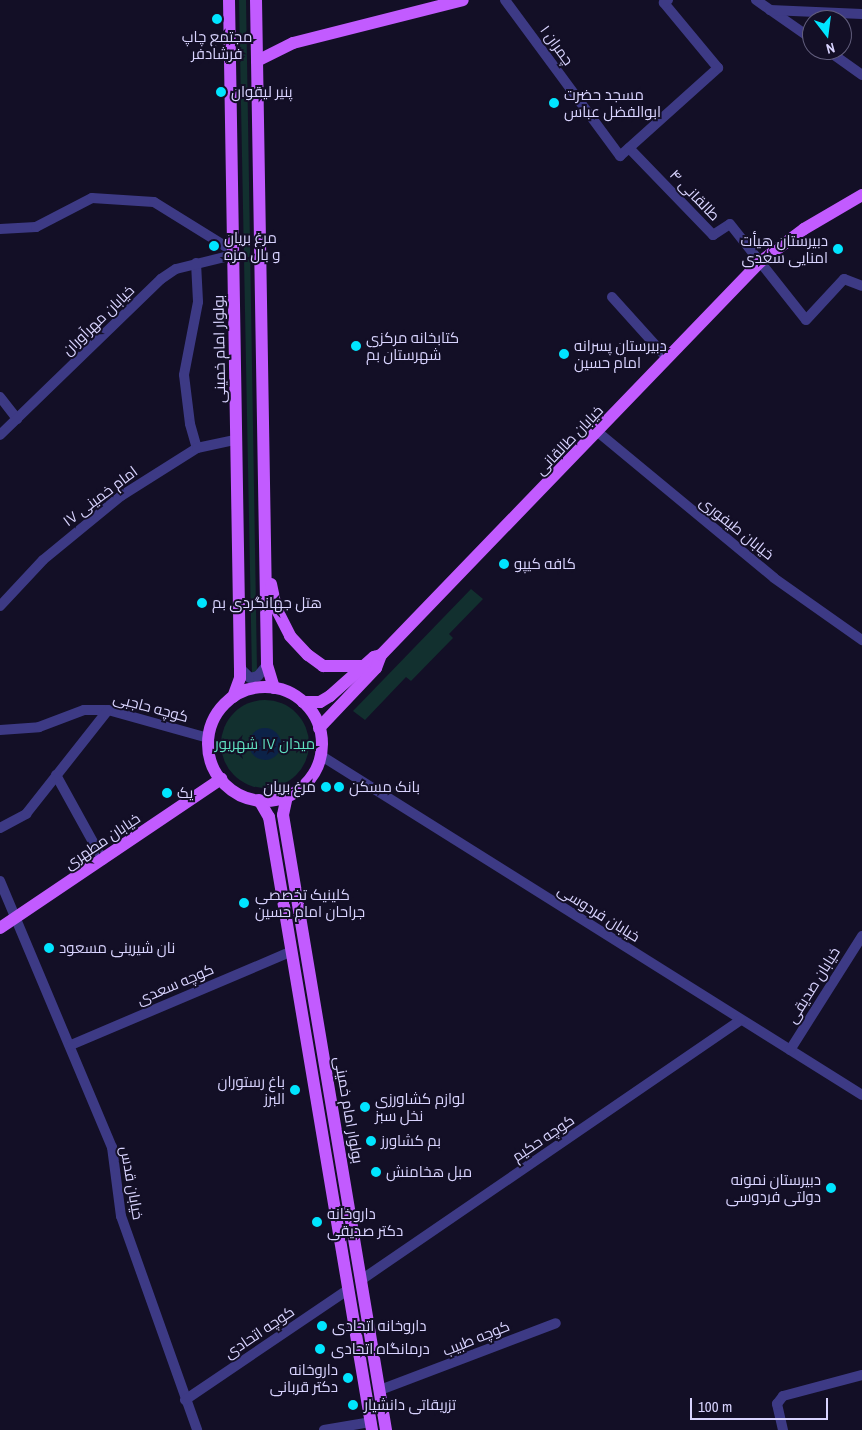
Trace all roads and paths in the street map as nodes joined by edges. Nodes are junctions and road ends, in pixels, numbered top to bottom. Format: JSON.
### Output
{"nodes":[{"id":1,"x":229,"y":0,"type":"edge"},
{"id":2,"x":256,"y":0,"type":"edge"},
{"id":3,"x":463,"y":0,"type":"edge"},
{"id":4,"x":505,"y":0,"type":"edge"},
{"id":5,"x":668,"y":0,"type":"edge"},
{"id":6,"x":756,"y":0,"type":"edge"},
{"id":7,"x":770,"y":10,"type":"junction"},
{"id":8,"x":862,"y":14,"type":"edge"},
{"id":9,"x":802,"y":33,"type":"edge"},
{"id":10,"x":841,"y":60,"type":"edge"},
{"id":11,"x":257,"y":61,"type":"junction"},
{"id":12,"x":862,"y":75,"type":"edge"},
{"id":13,"x":629,"y":148,"type":"junction"},
{"id":14,"x":862,"y":195,"type":"edge"},
{"id":15,"x":0,"y":229,"type":"edge"},
{"id":16,"x":233,"y":250,"type":"junction"},
{"id":17,"x":760,"y":262,"type":"junction"},
{"id":18,"x":196,"y":263,"type":"junction"},
{"id":19,"x":862,"y":286,"type":"edge"},
{"id":20,"x":612,"y":297,"type":"dead end"},
{"id":21,"x":667,"y":358,"type":"junction"},
{"id":22,"x":0,"y":397,"type":"edge"},
{"id":23,"x":17,"y":419,"type":"junction"},
{"id":24,"x":599,"y":433,"type":"junction"},
{"id":25,"x":0,"y":435,"type":"edge"},
{"id":26,"x":236,"y":440,"type":"junction"},
{"id":27,"x":197,"y":448,"type":"junction"},
{"id":28,"x":265,"y":549,"type":"junction"},
{"id":29,"x":0,"y":606,"type":"edge"},
{"id":30,"x":862,"y":640,"type":"edge"},
{"id":31,"x":381,"y":655,"type":"junction"},
{"id":32,"x":267,"y":665,"type":"junction"},
{"id":33,"x":362,"y":666,"type":"junction"},
{"id":34,"x":240,"y":668,"type":"junction"},
{"id":35,"x":274,"y":688,"type":"junction"},
{"id":36,"x":233,"y":697,"type":"junction"},
{"id":37,"x":303,"y":702,"type":"junction"},
{"id":38,"x":108,"y":710,"type":"junction"},
{"id":39,"x":319,"y":728,"type":"junction"},
{"id":40,"x":0,"y":730,"type":"edge"},
{"id":41,"x":208,"y":738,"type":"junction"},
{"id":42,"x":320,"y":755,"type":"junction"},
{"id":43,"x":56,"y":775,"type":"junction"},
{"id":44,"x":221,"y":780,"type":"junction"},
{"id":45,"x":287,"y":796,"type":"junction"},
{"id":46,"x":259,"y":800,"type":"junction"},
{"id":47,"x":0,"y":828,"type":"edge"},
{"id":48,"x":103,"y":860,"type":"junction"},
{"id":49,"x":0,"y":881,"type":"edge"},
{"id":50,"x":14,"y":920,"type":"junction"},
{"id":51,"x":0,"y":928,"type":"edge"},
{"id":52,"x":862,"y":936,"type":"edge"},
{"id":53,"x":292,"y":952,"type":"junction"},
{"id":54,"x":741,"y":1020,"type":"junction"},
{"id":55,"x":71,"y":1045,"type":"junction"},
{"id":56,"x":790,"y":1050,"type":"junction"},
{"id":57,"x":862,"y":1096,"type":"edge"},
{"id":58,"x":361,"y":1280,"type":"junction"},
{"id":59,"x":348,"y":1289,"type":"junction"},
{"id":60,"x":556,"y":1323,"type":"dead end"},
{"id":61,"x":862,"y":1375,"type":"edge"},
{"id":62,"x":380,"y":1390,"type":"junction"},
{"id":63,"x":186,"y":1400,"type":"junction"},
{"id":64,"x":372,"y":1426,"type":"edge"},
{"id":65,"x":196,"y":1430,"type":"edge"},
{"id":66,"x":324,"y":1430,"type":"edge"},
{"id":67,"x":386,"y":1430,"type":"edge"},
{"id":68,"x":783,"y":1430,"type":"edge"}],
"edges":[{"from":1,"to":16,"type":"main road","name":"بولوار امام خمینی"},
{"from":2,"to":11,"type":"main road"},
{"from":3,"to":11,"type":"main road"},
{"from":4,"to":13,"type":"street","name":"چمران ۱"},
{"from":5,"to":13,"type":"street"},
{"from":6,"to":7,"type":"street"},
{"from":7,"to":8,"type":"street"},
{"from":7,"to":9,"type":"street"},
{"from":10,"to":12,"type":"street"},
{"from":11,"to":28,"type":"main road"},
{"from":13,"to":17,"type":"street","name":"طالقانی ۴"},
{"from":14,"to":17,"type":"main road","name":"خیابان طالقانی"},
{"from":15,"to":16,"type":"street"},
{"from":16,"to":18,"type":"street","name":"خیابان مهرآوران"},
{"from":16,"to":26,"type":"main road","name":"بولوار امام خمینی"},
{"from":17,"to":19,"type":"street"},
{"from":17,"to":21,"type":"main road","name":"خیابان طالقانی"},
{"from":18,"to":23,"type":"street","name":"خیابان مهرآوران"},
{"from":18,"to":27,"type":"street"},
{"from":20,"to":21,"type":"street"},
{"from":21,"to":24,"type":"main road","name":"خیابان طالقانی"},
{"from":22,"to":23,"type":"street"},
{"from":23,"to":25,"type":"street","name":"خیابان مهرآوران"},
{"from":24,"to":30,"type":"street","name":"خیابان طیفوری"},
{"from":24,"to":31,"type":"main road","name":"خیابان طالقانی"},
{"from":26,"to":27,"type":"street","name":"امام خمینی ۱۷"},
{"from":26,"to":34,"type":"main road","name":"بولوار امام خمینی"},
{"from":27,"to":29,"type":"street","name":"امام خمینی ۱۷"},
{"from":28,"to":32,"type":"main road"},
{"from":28,"to":33,"type":"main road"},
{"from":31,"to":33,"type":"main road"},
{"from":31,"to":39,"type":"main road","name":"خیابان طالقانی"},
{"from":32,"to":34,"type":"street"},
{"from":32,"to":35,"type":"main road"},
{"from":33,"to":37,"type":"main road"},
{"from":34,"to":36,"type":"main road","name":"بولوار امام خمینی"},
{"from":35,"to":36,"type":"main road"},
{"from":35,"to":37,"type":"main road"},
{"from":36,"to":41,"type":"main road"},
{"from":37,"to":39,"type":"main road"},
{"from":38,"to":40,"type":"street","name":"کوچه حاجبی"},
{"from":38,"to":41,"type":"street","name":"کوچه حاجبی"},
{"from":38,"to":43,"type":"street"},
{"from":39,"to":42,"type":"main road"},
{"from":41,"to":44,"type":"main road"},
{"from":42,"to":45,"type":"main road"},
{"from":42,"to":54,"type":"street","name":"خیابان فردوسی"},
{"from":43,"to":47,"type":"street"},
{"from":43,"to":48,"type":"street"},
{"from":44,"to":46,"type":"main road"},
{"from":44,"to":48,"type":"main road","name":"خیابان مطهری"},
{"from":45,"to":46,"type":"main road"},
{"from":45,"to":58,"type":"main road","name":"بولوار امام خمینی"},
{"from":46,"to":53,"type":"main road","name":"بولوار امام خمینی"},
{"from":48,"to":50,"type":"main road","name":"خیابان مطهری"},
{"from":49,"to":50,"type":"street","name":"خیابان قدس"},
{"from":50,"to":51,"type":"main road","name":"خیابان مطهری"},
{"from":50,"to":55,"type":"street","name":"خیابان قدس"},
{"from":52,"to":56,"type":"street","name":"خیابان صدیقی"},
{"from":53,"to":55,"type":"street","name":"کوچه سعدی"},
{"from":53,"to":59,"type":"main road","name":"بولوار امام خمینی"},
{"from":54,"to":56,"type":"street","name":"خیابان فردوسی"},
{"from":54,"to":58,"type":"street","name":"کوچه حکیم"},
{"from":55,"to":63,"type":"street","name":"خیابان قدس"},
{"from":56,"to":57,"type":"street","name":"خیابان فردوسی"},
{"from":58,"to":62,"type":"main road","name":"بولوار امام خمینی"},
{"from":59,"to":63,"type":"street","name":"کوچه اتحادی"},
{"from":59,"to":64,"type":"main road","name":"بولوار امام خمینی"},
{"from":60,"to":62,"type":"street","name":"کوچه طبیب"},
{"from":61,"to":68,"type":"street"},
{"from":62,"to":67,"type":"main road","name":"بولوار امام خمینی"},
{"from":63,"to":65,"type":"street","name":"خیابان قدس"},
{"from":64,"to":66,"type":"street"}]}
